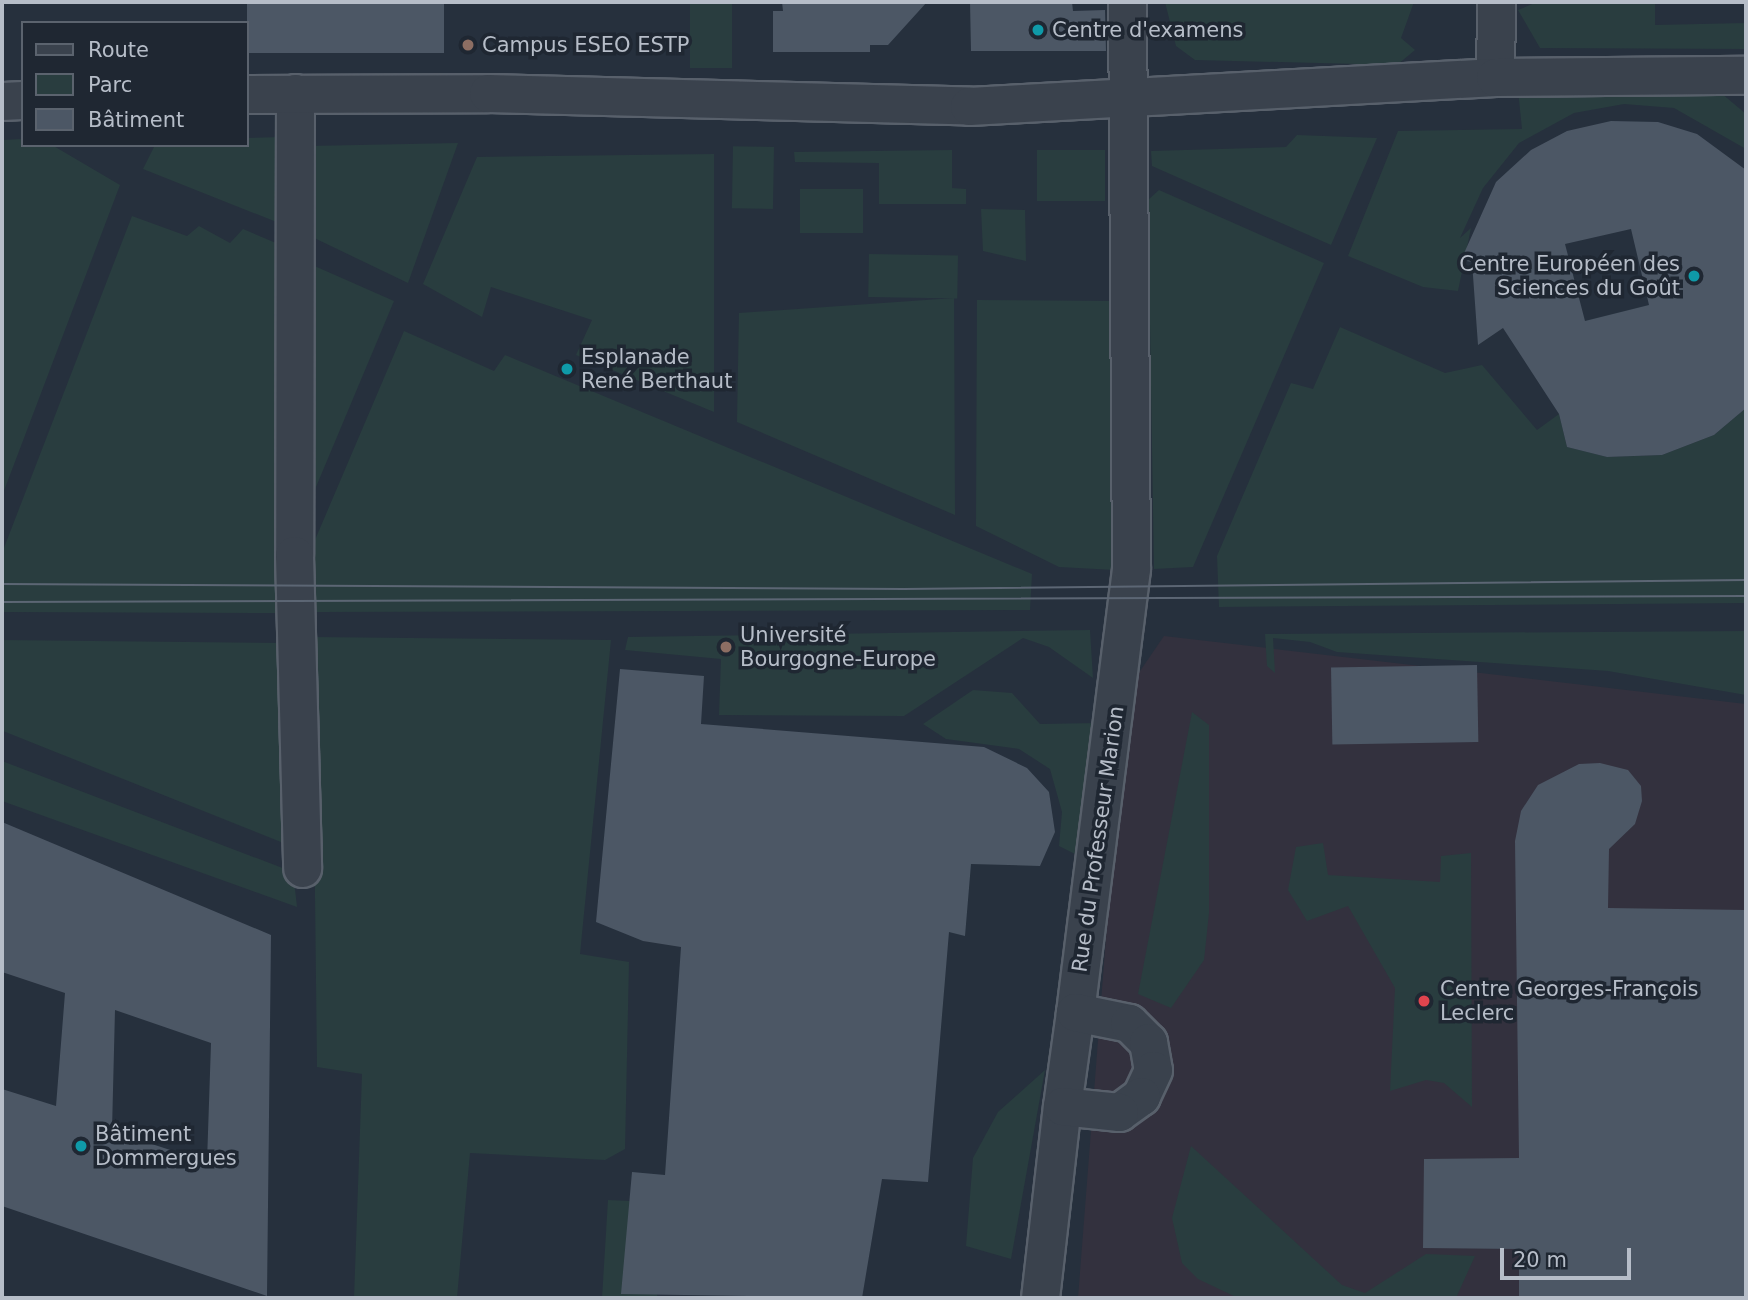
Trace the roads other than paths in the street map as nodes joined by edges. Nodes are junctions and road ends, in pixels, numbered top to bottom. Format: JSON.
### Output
{"nodes":[{"id":1,"x":1127,"y":2,"type":"edge"},
{"id":2,"x":1496,"y":2,"type":"edge"},
{"id":3,"x":1746,"y":75,"type":"edge"},
{"id":4,"x":1495,"y":77,"type":"junction"},
{"id":5,"x":295,"y":93,"type":"junction"},
{"id":6,"x":248,"y":94,"type":"edge"},
{"id":7,"x":1130,"y":99,"type":"junction"},
{"id":8,"x":21,"y":100,"type":"edge"},
{"id":9,"x":2,"y":101,"type":"edge"},
{"id":10,"x":302,"y":868,"type":"dead end"},
{"id":11,"x":1075,"y":1012,"type":"junction"},
{"id":12,"x":1062,"y":1107,"type":"junction"},
{"id":13,"x":1040,"y":1298,"type":"edge"}],
"edges":[{"from":1,"to":7,"type":"street","name":"Rue du Professeur Marion"},
{"from":2,"to":4,"type":"street"},
{"from":3,"to":4,"type":"street"},
{"from":4,"to":7,"type":"street"},
{"from":5,"to":6,"type":"street"},
{"from":5,"to":7,"type":"street"},
{"from":5,"to":10,"type":"street"},
{"from":7,"to":11,"type":"street","name":"Rue du Professeur Marion"},
{"from":8,"to":9,"type":"street"},
{"from":11,"to":12,"type":"street","name":"Rue du Professeur Marion"},
{"from":11,"to":12,"type":"street"},
{"from":12,"to":13,"type":"street","name":"Rue du Professeur Marion"}]}
